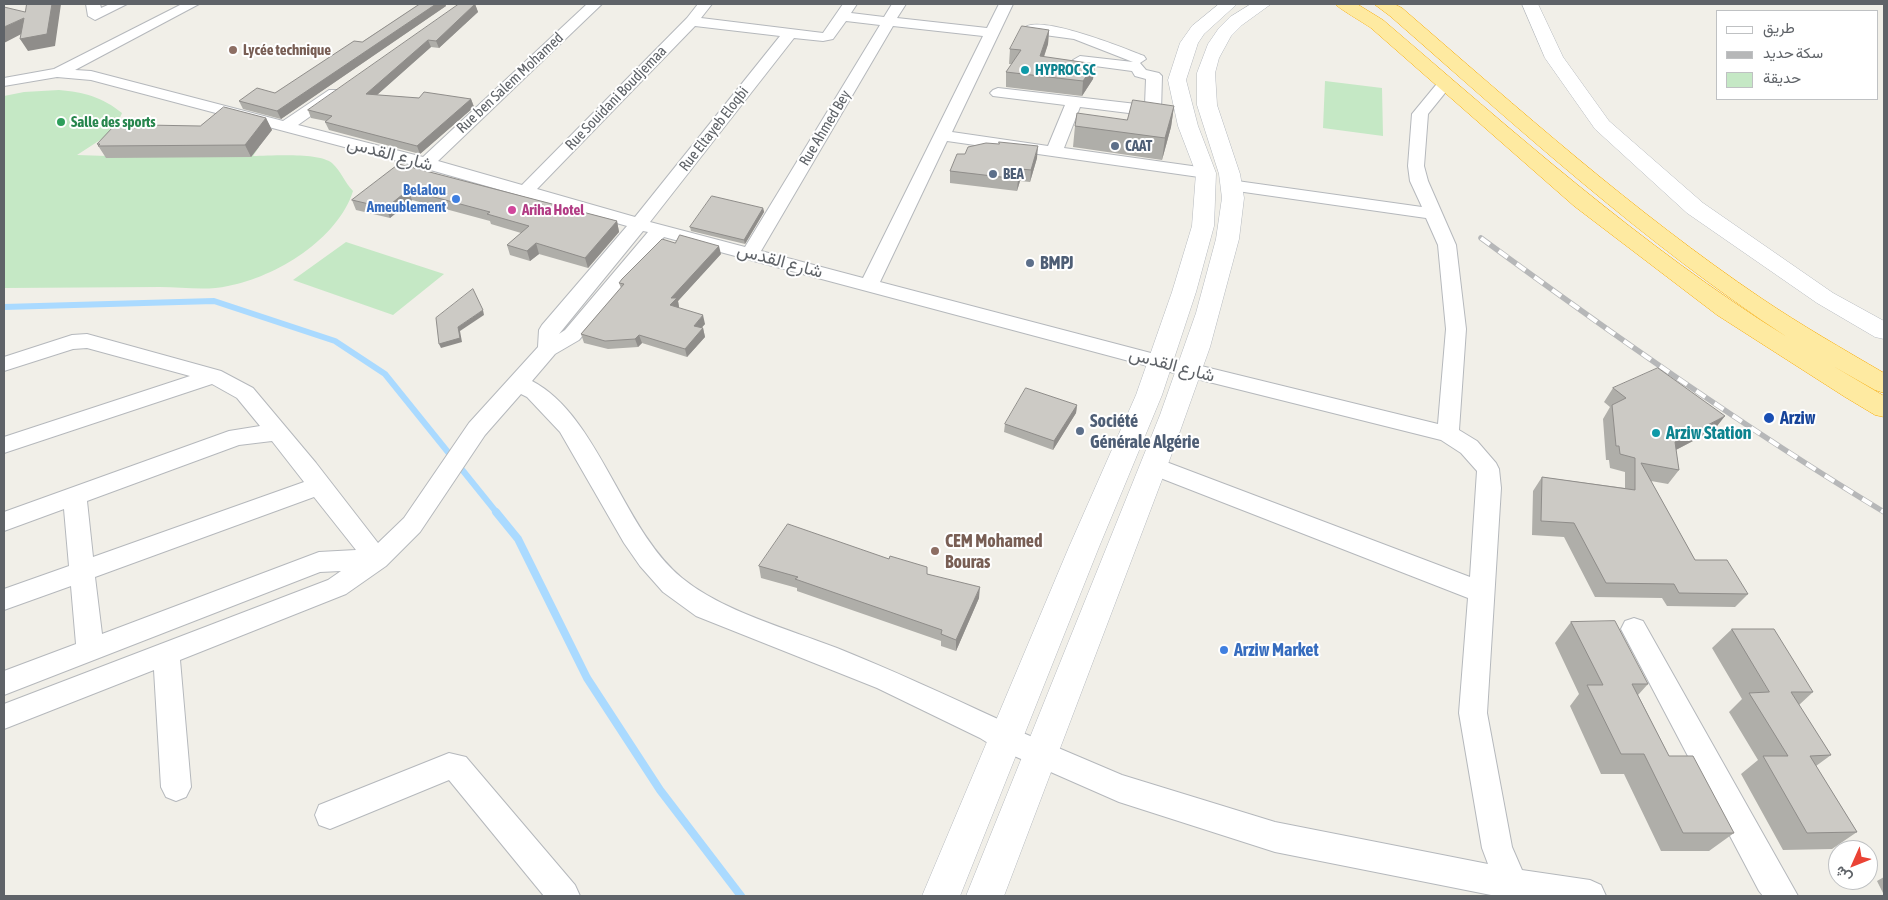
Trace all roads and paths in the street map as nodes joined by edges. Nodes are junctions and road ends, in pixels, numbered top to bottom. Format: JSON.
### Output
{"nodes":[{"id":1,"x":93,"y":4,"type":"edge"},
{"id":2,"x":120,"y":4,"type":"edge"},
{"id":3,"x":192,"y":4,"type":"edge"},
{"id":4,"x":595,"y":4,"type":"edge"},
{"id":5,"x":705,"y":4,"type":"edge"},
{"id":6,"x":850,"y":4,"type":"edge"},
{"id":7,"x":899,"y":4,"type":"edge"},
{"id":8,"x":1006,"y":4,"type":"edge"},
{"id":9,"x":1229,"y":4,"type":"edge"},
{"id":10,"x":1263,"y":4,"type":"edge"},
{"id":11,"x":1343,"y":4,"type":"edge"},
{"id":12,"x":1382,"y":4,"type":"edge"},
{"id":13,"x":1530,"y":4,"type":"edge"},
{"id":14,"x":1549,"y":4,"type":"edge"},
{"id":15,"x":841,"y":16,"type":"junction"},
{"id":16,"x":692,"y":21,"type":"junction"},
{"id":17,"x":888,"y":22,"type":"junction"},
{"id":18,"x":1030,"y":29,"type":"edge"},
{"id":19,"x":992,"y":33,"type":"junction"},
{"id":20,"x":789,"y":34,"type":"junction"},
{"id":21,"x":1080,"y":60,"type":"edge"},
{"id":22,"x":4,"y":67,"type":"edge"},
{"id":23,"x":1138,"y":67,"type":"junction"},
{"id":24,"x":57,"y":73,"type":"junction"},
{"id":25,"x":4,"y":82,"type":"edge"},
{"id":26,"x":350,"y":82,"type":"edge"},
{"id":27,"x":1445,"y":83,"type":"junction"},
{"id":28,"x":998,"y":94,"type":"dead end"},
{"id":29,"x":1074,"y":102,"type":"junction"},
{"id":30,"x":1201,"y":125,"type":"junction"},
{"id":31,"x":286,"y":126,"type":"junction"},
{"id":32,"x":943,"y":136,"type":"junction"},
{"id":33,"x":1054,"y":152,"type":"junction"},
{"id":34,"x":426,"y":163,"type":"junction"},
{"id":35,"x":1206,"y":173,"type":"junction"},
{"id":36,"x":1230,"y":185,"type":"junction"},
{"id":37,"x":526,"y":191,"type":"junction"},
{"id":38,"x":1433,"y":214,"type":"junction"},
{"id":39,"x":639,"y":224,"type":"junction"},
{"id":40,"x":660,"y":230,"type":"junction"},
{"id":41,"x":750,"y":253,"type":"junction"},
{"id":42,"x":870,"y":285,"type":"junction"},
{"id":43,"x":1884,"y":316,"type":"edge"},
{"id":44,"x":1884,"y":331,"type":"edge"},
{"id":45,"x":548,"y":349,"type":"junction"},
{"id":46,"x":1160,"y":362,"type":"junction"},
{"id":47,"x":4,"y":364,"type":"edge"},
{"id":48,"x":1189,"y":370,"type":"junction"},
{"id":49,"x":214,"y":376,"type":"junction"},
{"id":50,"x":518,"y":383,"type":"junction"},
{"id":51,"x":1884,"y":384,"type":"edge"},
{"id":52,"x":1884,"y":408,"type":"edge"},
{"id":53,"x":278,"y":432,"type":"junction"},
{"id":54,"x":1459,"y":440,"type":"junction"},
{"id":55,"x":4,"y":445,"type":"edge"},
{"id":56,"x":1153,"y":466,"type":"junction"},
{"id":57,"x":319,"y":486,"type":"junction"},
{"id":58,"x":75,"y":496,"type":"junction"},
{"id":59,"x":4,"y":522,"type":"edge"},
{"id":60,"x":377,"y":559,"type":"junction"},
{"id":61,"x":84,"y":571,"type":"junction"},
{"id":62,"x":1482,"y":592,"type":"junction"},
{"id":63,"x":4,"y":600,"type":"edge"},
{"id":64,"x":1634,"y":629,"type":"dead end"},
{"id":65,"x":90,"y":650,"type":"junction"},
{"id":66,"x":166,"y":656,"type":"junction"},
{"id":67,"x":4,"y":684,"type":"edge"},
{"id":68,"x":4,"y":717,"type":"edge"},
{"id":69,"x":1006,"y":739,"type":"junction"},
{"id":70,"x":1041,"y":754,"type":"junction"},
{"id":71,"x":176,"y":787,"type":"dead end"},
{"id":72,"x":330,"y":814,"type":"dead end"},
{"id":73,"x":1515,"y":890,"type":"edge"},
{"id":74,"x":564,"y":896,"type":"edge"},
{"id":75,"x":941,"y":896,"type":"edge"},
{"id":76,"x":985,"y":896,"type":"edge"},
{"id":77,"x":1590,"y":896,"type":"edge"},
{"id":78,"x":1782,"y":896,"type":"edge"}],
"edges":[{"from":1,"to":2,"type":"street"},
{"from":3,"to":24,"type":"street"},
{"from":4,"to":34,"type":"street","name":"Rue ben Salem Mohamed"},
{"from":5,"to":16,"type":"street","name":"Rue Souidani Boudjemaa"},
{"from":6,"to":15,"type":"street"},
{"from":7,"to":17,"type":"street","name":"Rue Ahmed Bey"},
{"from":8,"to":19,"type":"street"},
{"from":9,"to":30,"type":"main road"},
{"from":10,"to":30,"type":"main road"},
{"from":11,"to":27,"type":"highway"},
{"from":12,"to":51,"type":"highway"},
{"from":13,"to":44,"type":"main road"},
{"from":14,"to":43,"type":"main road"},
{"from":15,"to":17,"type":"street"},
{"from":15,"to":20,"type":"street"},
{"from":16,"to":20,"type":"street"},
{"from":16,"to":37,"type":"street","name":"Rue Souidani Boudjemaa"},
{"from":17,"to":19,"type":"street"},
{"from":17,"to":41,"type":"street","name":"Rue Ahmed Bey"},
{"from":18,"to":23,"type":"street"},
{"from":19,"to":32,"type":"street"},
{"from":20,"to":39,"type":"street","name":"Rue Eltayeb Eloqbi"},
{"from":21,"to":23,"type":"street"},
{"from":22,"to":24,"type":"street"},
{"from":23,"to":29,"type":"street"},
{"from":24,"to":25,"type":"street"},
{"from":24,"to":31,"type":"street","name":"شارع القدس"},
{"from":26,"to":31,"type":"street"},
{"from":27,"to":38,"type":"street"},
{"from":27,"to":52,"type":"highway"},
{"from":28,"to":29,"type":"street"},
{"from":29,"to":33,"type":"street"},
{"from":30,"to":35,"type":"main road"},
{"from":30,"to":36,"type":"main road"},
{"from":31,"to":34,"type":"street","name":"شارع القدس"},
{"from":32,"to":33,"type":"street"},
{"from":32,"to":42,"type":"street"},
{"from":33,"to":35,"type":"street"},
{"from":34,"to":37,"type":"street","name":"شارع القدس"},
{"from":35,"to":46,"type":"main road"},
{"from":36,"to":38,"type":"street"},
{"from":36,"to":48,"type":"main road"},
{"from":37,"to":39,"type":"street","name":"شارع القدس"},
{"from":38,"to":54,"type":"street"},
{"from":39,"to":40,"type":"street","name":"شارع القدس"},
{"from":39,"to":45,"type":"street","name":"Rue Eltayeb Eloqbi"},
{"from":40,"to":41,"type":"street","name":"شارع القدس"},
{"from":40,"to":45,"type":"street"},
{"from":41,"to":42,"type":"street","name":"شارع القدس"},
{"from":42,"to":46,"type":"street","name":"شارع القدس"},
{"from":45,"to":50,"type":"street"},
{"from":46,"to":48,"type":"street","name":"شارع القدس"},
{"from":46,"to":69,"type":"main road"},
{"from":47,"to":49,"type":"street"},
{"from":48,"to":54,"type":"street","name":"شارع القدس"},
{"from":48,"to":56,"type":"main road"},
{"from":49,"to":53,"type":"street"},
{"from":49,"to":55,"type":"street"},
{"from":50,"to":60,"type":"street"},
{"from":50,"to":69,"type":"street"},
{"from":53,"to":57,"type":"street"},
{"from":53,"to":58,"type":"street"},
{"from":54,"to":62,"type":"street"},
{"from":56,"to":62,"type":"street"},
{"from":56,"to":70,"type":"main road"},
{"from":57,"to":60,"type":"street"},
{"from":57,"to":61,"type":"street"},
{"from":58,"to":59,"type":"street"},
{"from":58,"to":61,"type":"street"},
{"from":60,"to":65,"type":"street"},
{"from":60,"to":66,"type":"street"},
{"from":61,"to":63,"type":"street"},
{"from":61,"to":65,"type":"street"},
{"from":62,"to":73,"type":"street"},
{"from":64,"to":78,"type":"street"},
{"from":65,"to":67,"type":"street"},
{"from":66,"to":68,"type":"street"},
{"from":66,"to":71,"type":"street"},
{"from":69,"to":70,"type":"street"},
{"from":69,"to":75,"type":"main road"},
{"from":70,"to":73,"type":"street"},
{"from":70,"to":76,"type":"main road"},
{"from":72,"to":74,"type":"street"},
{"from":73,"to":77,"type":"street"}]}
